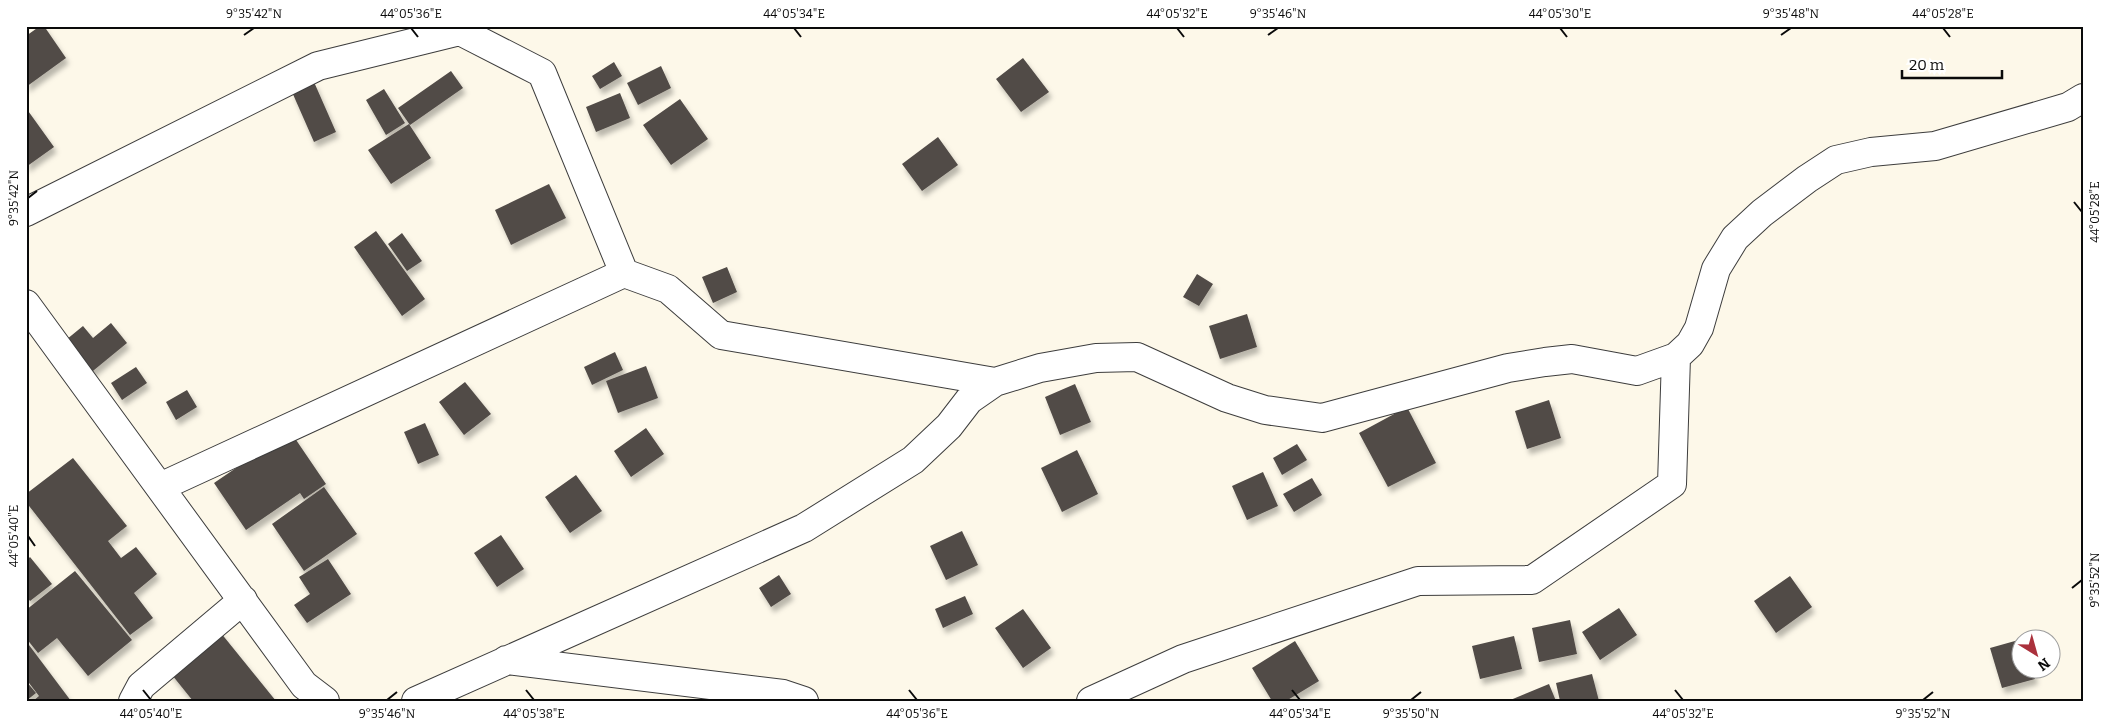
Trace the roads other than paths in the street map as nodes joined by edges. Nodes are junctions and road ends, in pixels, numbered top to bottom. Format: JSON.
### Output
{"nodes":[{"id":1,"x":2083,"y":98,"type":"edge"},
{"id":2,"x":26,"y":212,"type":"edge"},
{"id":3,"x":624,"y":273,"type":"junction"},
{"id":4,"x":26,"y":304,"type":"edge"},
{"id":5,"x":1676,"y":357,"type":"junction"},
{"id":6,"x":995,"y":382,"type":"junction"},
{"id":7,"x":160,"y":487,"type":"junction"},
{"id":8,"x":243,"y":600,"type":"junction"},
{"id":9,"x":506,"y":660,"type":"junction"},
{"id":10,"x":133,"y":701,"type":"edge"},
{"id":11,"x":325,"y":701,"type":"edge"},
{"id":12,"x":416,"y":701,"type":"edge"},
{"id":13,"x":804,"y":701,"type":"edge"},
{"id":14,"x":1091,"y":701,"type":"edge"}],
"edges":[{"from":1,"to":5,"type":"street"},
{"from":2,"to":3,"type":"street"},
{"from":3,"to":6,"type":"street"},
{"from":3,"to":7,"type":"street"},
{"from":4,"to":7,"type":"street"},
{"from":5,"to":6,"type":"street"},
{"from":5,"to":14,"type":"street"},
{"from":6,"to":9,"type":"street"},
{"from":7,"to":8,"type":"street"},
{"from":8,"to":10,"type":"street"},
{"from":8,"to":11,"type":"street"},
{"from":9,"to":12,"type":"street"},
{"from":9,"to":13,"type":"street"}]}
